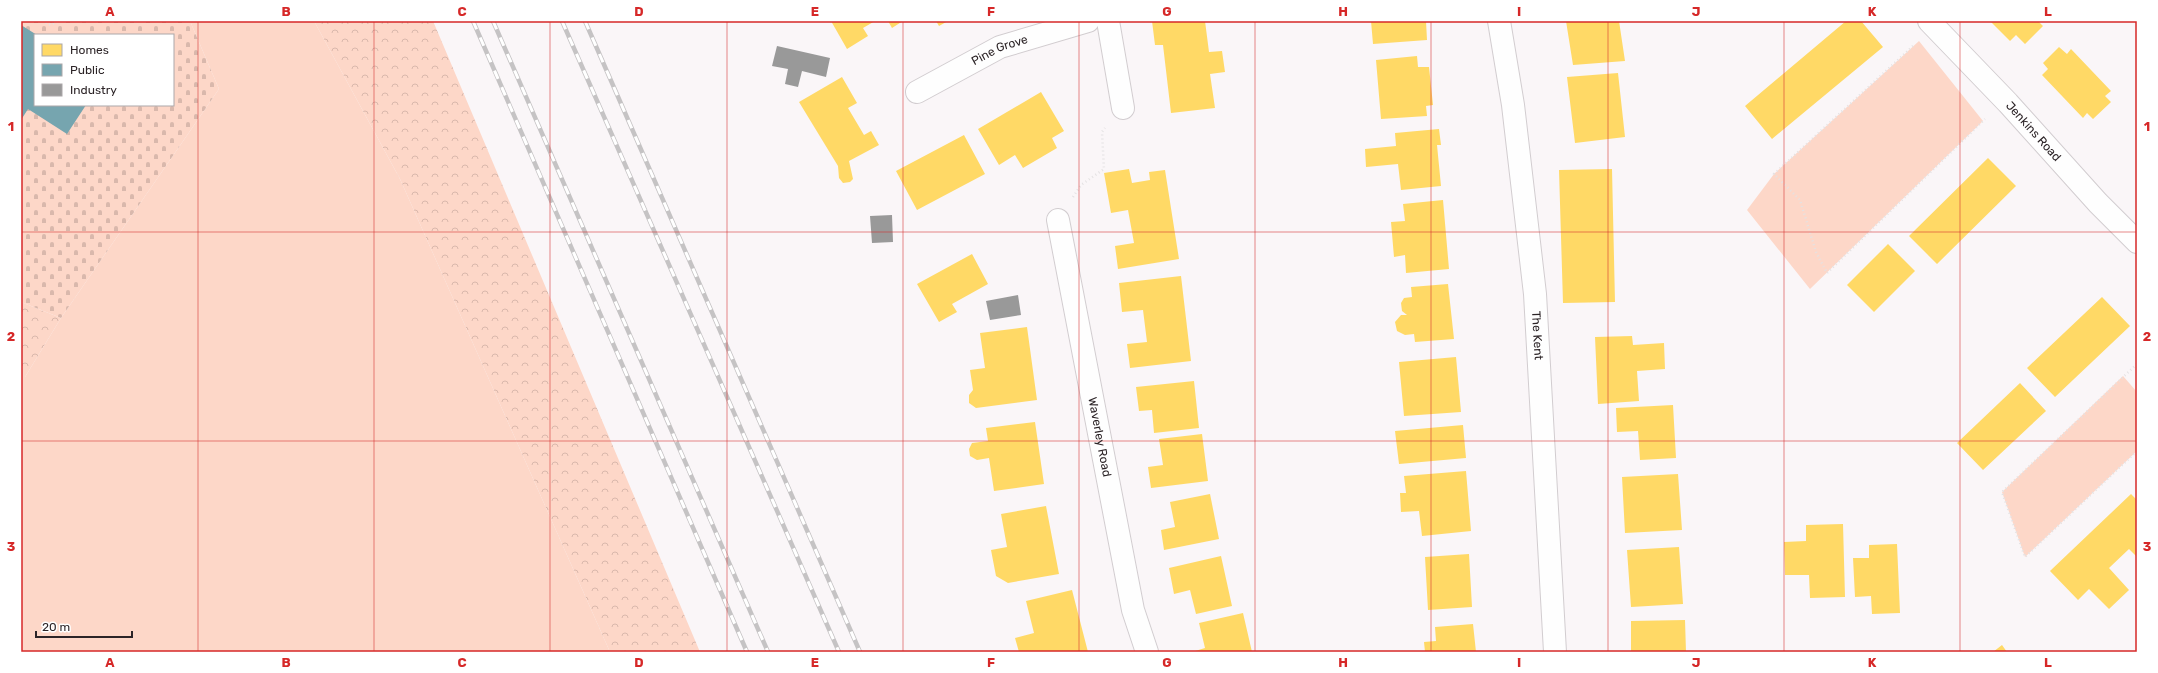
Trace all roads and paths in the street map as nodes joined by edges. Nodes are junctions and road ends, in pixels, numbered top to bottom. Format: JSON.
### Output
{"nodes":[{"id":1,"x":42,"y":21,"type":"edge"},
{"id":2,"x":58,"y":21,"type":"edge"},
{"id":3,"x":1088,"y":21,"type":"edge"},
{"id":4,"x":1108,"y":21,"type":"edge"},
{"id":5,"x":1499,"y":21,"type":"edge"},
{"id":6,"x":1931,"y":23,"type":"edge"},
{"id":7,"x":916,"y":92,"type":"dead end"},
{"id":8,"x":2008,"y":103,"type":"junction"},
{"id":9,"x":1123,"y":108,"type":"joint"},
{"id":10,"x":1058,"y":220,"type":"joint"},
{"id":11,"x":2137,"y":242,"type":"edge"},
{"id":12,"x":2137,"y":364,"type":"edge"},
{"id":13,"x":2137,"y":450,"type":"edge"},
{"id":14,"x":1147,"y":652,"type":"edge"},
{"id":15,"x":1555,"y":652,"type":"edge"}],
"edges":[{"from":1,"to":2,"type":"path"},
{"from":3,"to":7,"type":"street","name":"Pine Grove"},
{"from":4,"to":9,"type":"street"},
{"from":5,"to":15,"type":"street","name":"The Kent"},
{"from":6,"to":8,"type":"street","name":"Jenkins Road"},
{"from":6,"to":8,"type":"path"},
{"from":8,"to":11,"type":"street","name":"Jenkins Road"},
{"from":9,"to":10,"type":"path"},
{"from":10,"to":14,"type":"street","name":"Waverley Road"},
{"from":12,"to":13,"type":"path"}]}
